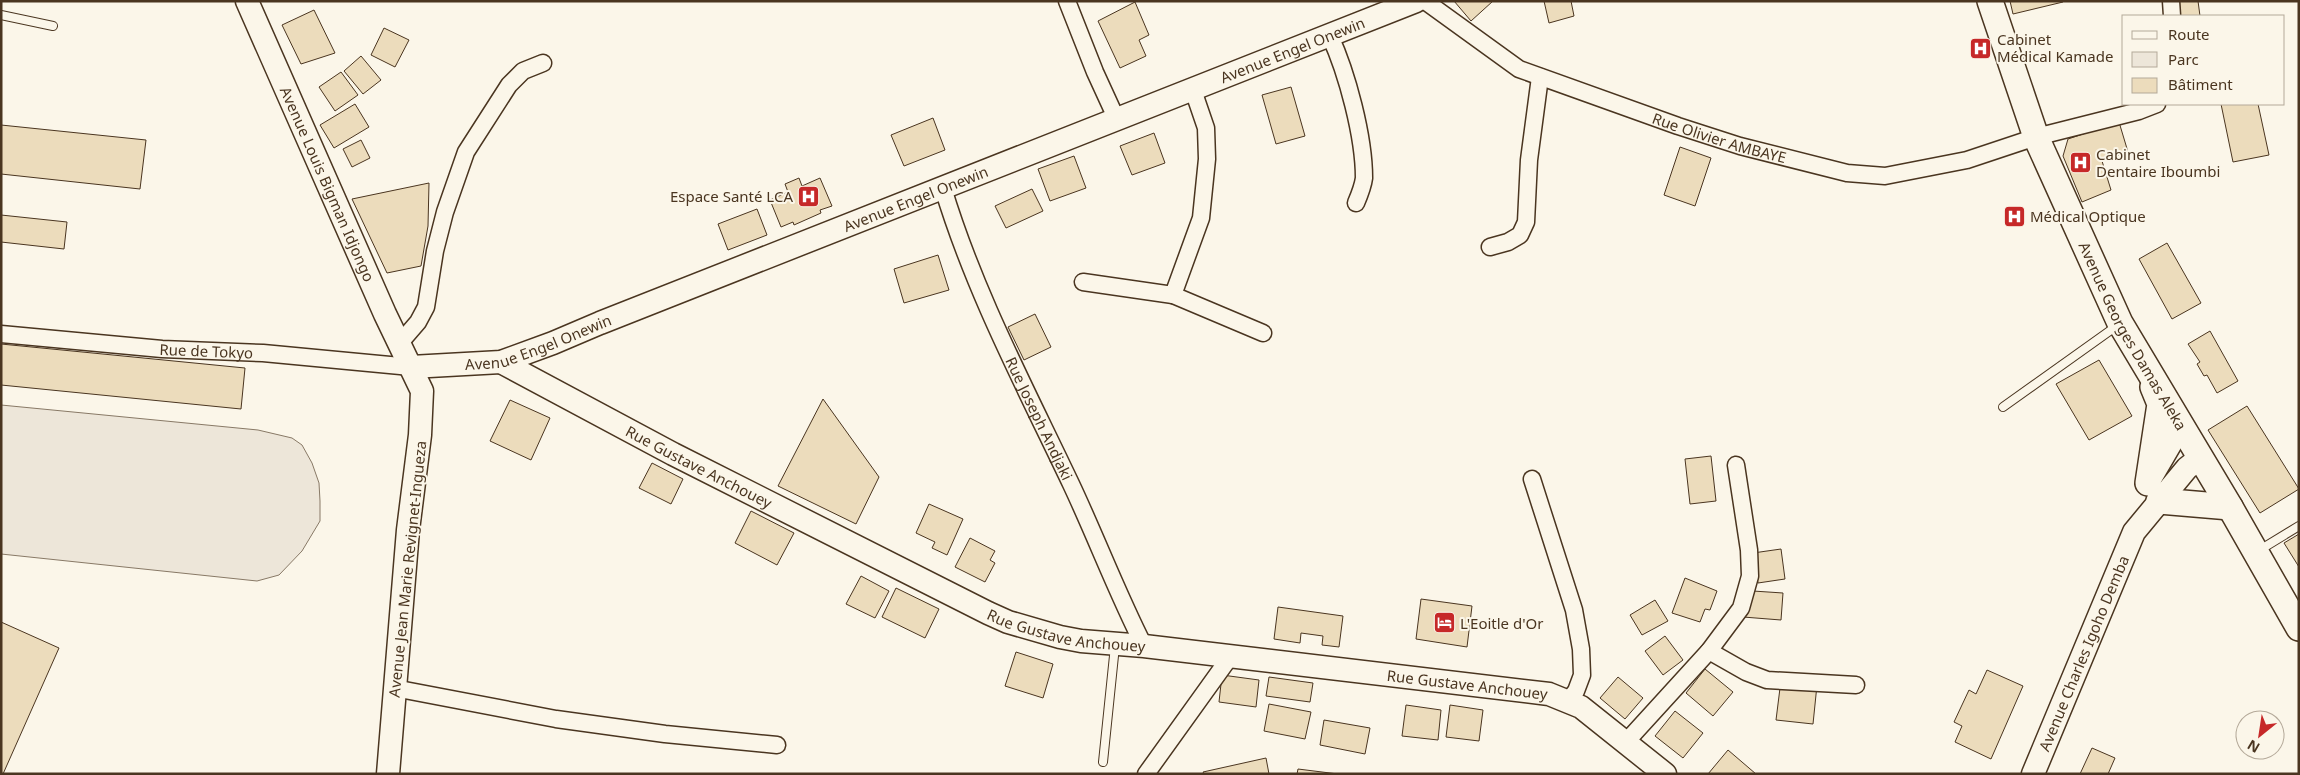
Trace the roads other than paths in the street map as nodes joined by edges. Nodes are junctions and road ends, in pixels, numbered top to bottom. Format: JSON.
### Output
{"nodes":[{"id":1,"x":247,"y":1,"type":"edge"},
{"id":2,"x":1067,"y":1,"type":"edge"},
{"id":3,"x":1416,"y":1,"type":"edge"},
{"id":4,"x":1425,"y":1,"type":"edge"},
{"id":5,"x":1990,"y":1,"type":"edge"},
{"id":6,"x":2171,"y":1,"type":"edge"},
{"id":7,"x":1,"y":15,"type":"edge"},
{"id":8,"x":2172,"y":15,"type":"edge"},
{"id":9,"x":53,"y":26,"type":"dead end"},
{"id":10,"x":1330,"y":36,"type":"junction"},
{"id":11,"x":543,"y":63,"type":"dead end"},
{"id":12,"x":1540,"y":77,"type":"junction"},
{"id":13,"x":1193,"y":90,"type":"junction"},
{"id":14,"x":2154,"y":105,"type":"edge"},
{"id":15,"x":1117,"y":120,"type":"junction"},
{"id":16,"x":2036,"y":137,"type":"junction"},
{"id":17,"x":943,"y":188,"type":"junction"},
{"id":18,"x":1356,"y":204,"type":"dead end"},
{"id":19,"x":1490,"y":248,"type":"dead end"},
{"id":20,"x":1083,"y":282,"type":"dead end"},
{"id":21,"x":1173,"y":295,"type":"junction"},
{"id":22,"x":2120,"y":323,"type":"junction"},
{"id":23,"x":1263,"y":333,"type":"dead end"},
{"id":24,"x":1,"y":334,"type":"edge"},
{"id":25,"x":399,"y":344,"type":"junction"},
{"id":26,"x":501,"y":362,"type":"junction"},
{"id":27,"x":411,"y":367,"type":"junction"},
{"id":28,"x":2148,"y":373,"type":"junction"},
{"id":29,"x":2003,"y":407,"type":"dead end"},
{"id":30,"x":2180,"y":422,"type":"junction"},
{"id":31,"x":2201,"y":457,"type":"junction"},
{"id":32,"x":1736,"y":465,"type":"dead end"},
{"id":33,"x":1532,"y":478,"type":"dead end"},
{"id":34,"x":2153,"y":492,"type":"junction"},
{"id":35,"x":2230,"y":506,"type":"junction"},
{"id":36,"x":2299,"y":526,"type":"edge"},
{"id":37,"x":2256,"y":552,"type":"junction"},
{"id":38,"x":2299,"y":628,"type":"edge"},
{"id":39,"x":1115,"y":644,"type":"junction"},
{"id":40,"x":1144,"y":646,"type":"junction"},
{"id":41,"x":1709,"y":651,"type":"junction"},
{"id":42,"x":1230,"y":656,"type":"junction"},
{"id":43,"x":1856,"y":685,"type":"dead end"},
{"id":44,"x":394,"y":688,"type":"junction"},
{"id":45,"x":1568,"y":701,"type":"junction"},
{"id":46,"x":1626,"y":742,"type":"junction"},
{"id":47,"x":777,"y":745,"type":"dead end"},
{"id":48,"x":1103,"y":762,"type":"dead end"},
{"id":49,"x":388,"y":774,"type":"edge"},
{"id":50,"x":1146,"y":774,"type":"edge"},
{"id":51,"x":1665,"y":774,"type":"edge"},
{"id":52,"x":2033,"y":774,"type":"edge"}],
"edges":[{"from":1,"to":25,"type":"street","name":"Avenue Louis Bigman Idjongo"},
{"from":2,"to":15,"type":"street"},
{"from":3,"to":10,"type":"street","name":"Avenue Engel Onewin"},
{"from":4,"to":12,"type":"street","name":"Rue Olivier AMBAYE"},
{"from":5,"to":16,"type":"main road","name":"Avenue Georges Damas Aleka"},
{"from":6,"to":8,"type":"street"},
{"from":7,"to":9,"type":"lane"},
{"from":10,"to":13,"type":"street","name":"Avenue Engel Onewin"},
{"from":10,"to":18,"type":"street"},
{"from":11,"to":25,"type":"street"},
{"from":12,"to":16,"type":"street","name":"Rue Olivier AMBAYE"},
{"from":12,"to":19,"type":"street"},
{"from":13,"to":15,"type":"street","name":"Avenue Engel Onewin"},
{"from":13,"to":21,"type":"street"},
{"from":14,"to":16,"type":"street","name":"Rue Olivier AMBAYE"},
{"from":15,"to":17,"type":"street","name":"Avenue Engel Onewin"},
{"from":16,"to":22,"type":"main road","name":"Avenue Georges Damas Aleka"},
{"from":17,"to":26,"type":"street","name":"Avenue Engel Onewin"},
{"from":17,"to":40,"type":"street","name":"Rue Joseph Andjaki"},
{"from":20,"to":21,"type":"street"},
{"from":21,"to":23,"type":"street"},
{"from":22,"to":28,"type":"main road","name":"Avenue Georges Damas Aleka"},
{"from":22,"to":29,"type":"lane"},
{"from":24,"to":27,"type":"street","name":"Rue de Tokyo"},
{"from":25,"to":27,"type":"street","name":"Avenue Louis Bigman Idjongo"},
{"from":26,"to":27,"type":"street","name":"Avenue Engel Onewin"},
{"from":26,"to":39,"type":"street","name":"Rue Gustave Anchouey"},
{"from":27,"to":44,"type":"street","name":"Avenue Jean Marie Revignet-Ingueza"},
{"from":28,"to":30,"type":"main road","name":"Avenue Georges Damas Aleka"},
{"from":28,"to":34,"type":"main road"},
{"from":30,"to":31,"type":"main road","name":"Avenue Georges Damas Aleka"},
{"from":30,"to":34,"type":"street"},
{"from":31,"to":34,"type":"street"},
{"from":31,"to":35,"type":"main road","name":"Avenue Georges Damas Aleka"},
{"from":32,"to":41,"type":"street"},
{"from":33,"to":45,"type":"street"},
{"from":34,"to":35,"type":"main road"},
{"from":34,"to":52,"type":"street","name":"Avenue Charles Igoho Demba"},
{"from":35,"to":37,"type":"main road","name":"Avenue Georges Damas Aleka"},
{"from":36,"to":37,"type":"lane"},
{"from":37,"to":38,"type":"main road","name":"Avenue Georges Damas Aleka"},
{"from":39,"to":40,"type":"street","name":"Rue Gustave Anchouey"},
{"from":39,"to":48,"type":"lane"},
{"from":40,"to":42,"type":"street","name":"Rue Gustave Anchouey"},
{"from":41,"to":43,"type":"street"},
{"from":41,"to":46,"type":"street"},
{"from":42,"to":45,"type":"street","name":"Rue Gustave Anchouey"},
{"from":42,"to":50,"type":"street"},
{"from":44,"to":47,"type":"street"},
{"from":44,"to":49,"type":"street","name":"Avenue Jean Marie Revignet-Ingueza"},
{"from":45,"to":46,"type":"street","name":"Rue Gustave Anchouey"},
{"from":46,"to":51,"type":"street","name":"Rue Gustave Anchouey"}]}
